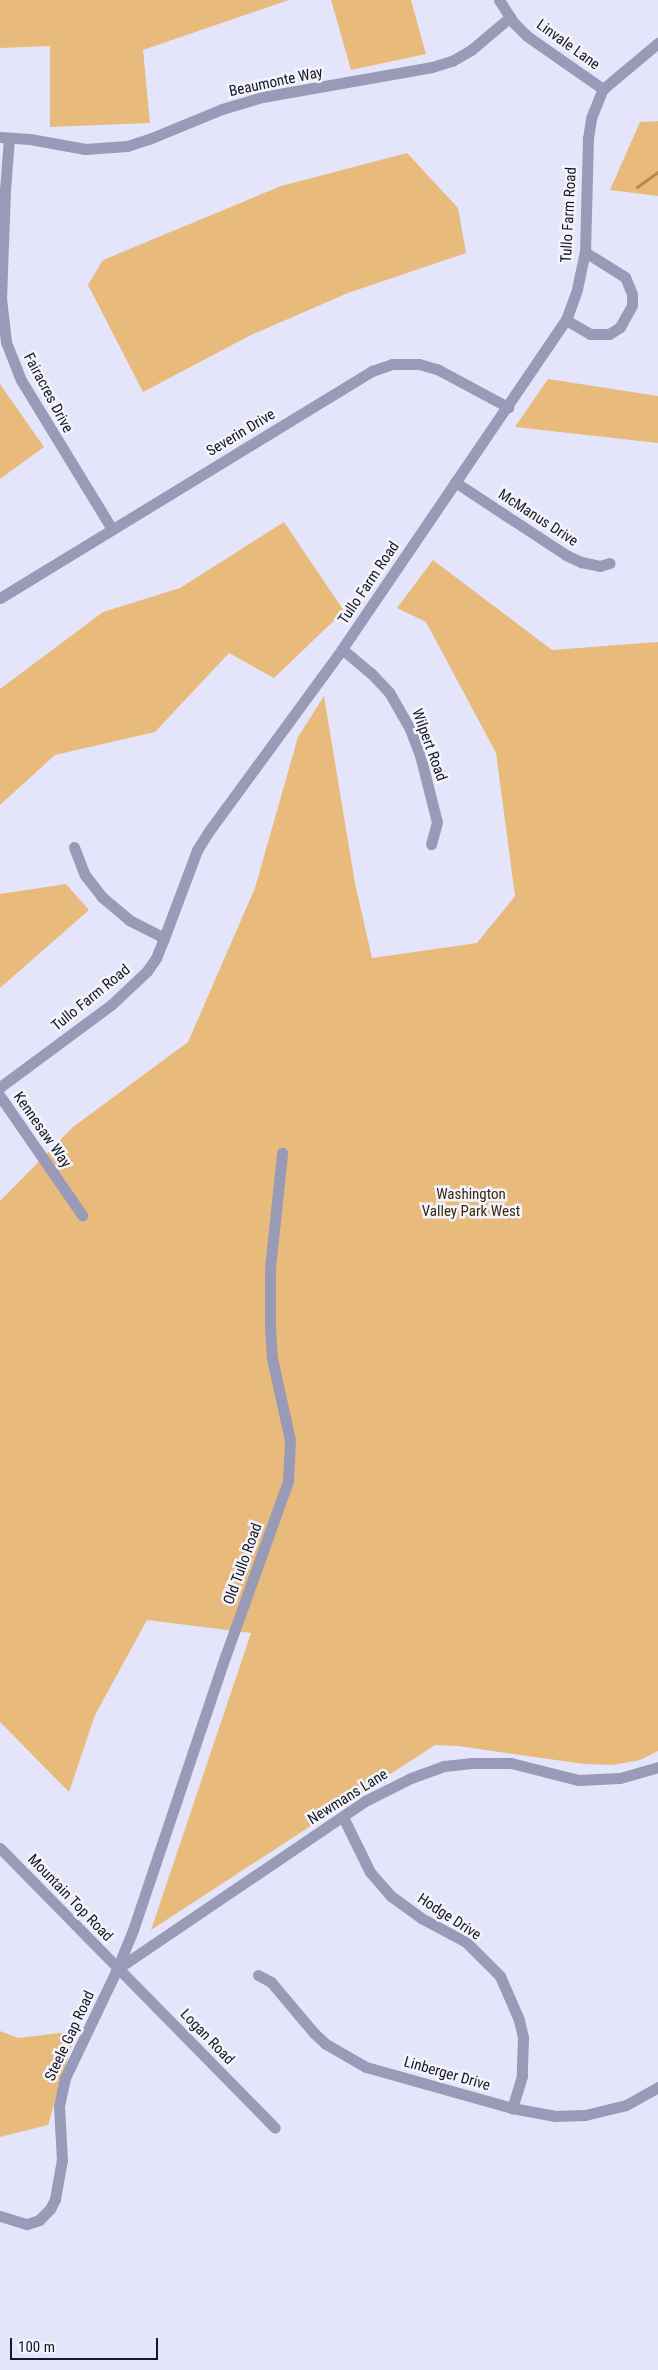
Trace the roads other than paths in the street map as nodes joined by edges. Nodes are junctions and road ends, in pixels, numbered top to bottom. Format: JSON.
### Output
{"nodes":[{"id":1,"x":499,"y":0,"type":"edge"},
{"id":2,"x":510,"y":16,"type":"junction"},
{"id":3,"x":658,"y":43,"type":"edge"},
{"id":4,"x":603,"y":89,"type":"junction"},
{"id":5,"x":5,"y":137,"type":"edge"},
{"id":6,"x":585,"y":252,"type":"junction"},
{"id":7,"x":566,"y":320,"type":"junction"},
{"id":8,"x":508,"y":406,"type":"junction"},
{"id":9,"x":455,"y":482,"type":"junction"},
{"id":10,"x":112,"y":529,"type":"junction"},
{"id":11,"x":610,"y":563,"type":"dead end"},
{"id":12,"x":0,"y":598,"type":"edge"},
{"id":13,"x":342,"y":649,"type":"junction"},
{"id":14,"x":431,"y":844,"type":"dead end"},
{"id":15,"x":74,"y":847,"type":"dead end"},
{"id":16,"x":164,"y":938,"type":"junction"},
{"id":17,"x":0,"y":1087,"type":"edge"},
{"id":18,"x":0,"y":1096,"type":"edge"},
{"id":19,"x":282,"y":1153,"type":"dead end"},
{"id":20,"x":82,"y":1214,"type":"dead end"},
{"id":21,"x":658,"y":1767,"type":"edge"},
{"id":22,"x":343,"y":1816,"type":"junction"},
{"id":23,"x":0,"y":1848,"type":"edge"},
{"id":24,"x":117,"y":1969,"type":"junction"},
{"id":25,"x":258,"y":1975,"type":"dead end"},
{"id":26,"x":658,"y":2087,"type":"edge"},
{"id":27,"x":512,"y":2108,"type":"junction"},
{"id":28,"x":275,"y":2128,"type":"dead end"},
{"id":29,"x":0,"y":2216,"type":"edge"}],
"edges":[{"from":1,"to":2,"type":"street","name":"Linvale Lane"},
{"from":2,"to":4,"type":"street","name":"Linvale Lane"},
{"from":2,"to":5,"type":"street","name":"Beaumonte Way"},
{"from":3,"to":4,"type":"street","name":"Tullo Farm Road"},
{"from":4,"to":6,"type":"street","name":"Tullo Farm Road"},
{"from":5,"to":10,"type":"street","name":"Fairacres Drive"},
{"from":6,"to":7,"type":"street","name":"Tullo Farm Road"},
{"from":6,"to":7,"type":"street"},
{"from":7,"to":8,"type":"street","name":"Tullo Farm Road"},
{"from":8,"to":9,"type":"street","name":"Tullo Farm Road"},
{"from":8,"to":10,"type":"street","name":"Severin Drive"},
{"from":9,"to":11,"type":"street","name":"McManus Drive"},
{"from":9,"to":13,"type":"street","name":"Tullo Farm Road"},
{"from":10,"to":12,"type":"street","name":"Severin Drive"},
{"from":13,"to":14,"type":"street","name":"Wilpert Road"},
{"from":13,"to":16,"type":"street","name":"Tullo Farm Road"},
{"from":15,"to":16,"type":"street"},
{"from":16,"to":17,"type":"street","name":"Tullo Farm Road"},
{"from":18,"to":20,"type":"street","name":"Kennesaw Way"},
{"from":19,"to":24,"type":"street","name":"Old Tullo Road"},
{"from":21,"to":22,"type":"street","name":"Newmans Lane"},
{"from":22,"to":24,"type":"street","name":"Newmans Lane"},
{"from":22,"to":27,"type":"street","name":"Hodge Drive"},
{"from":23,"to":24,"type":"street","name":"Mountain Top Road"},
{"from":24,"to":28,"type":"street","name":"Logan Road"},
{"from":24,"to":29,"type":"street","name":"Steele Gap Road"},
{"from":25,"to":27,"type":"street","name":"Linberger Drive"},
{"from":26,"to":27,"type":"street","name":"Linberger Drive"}]}
